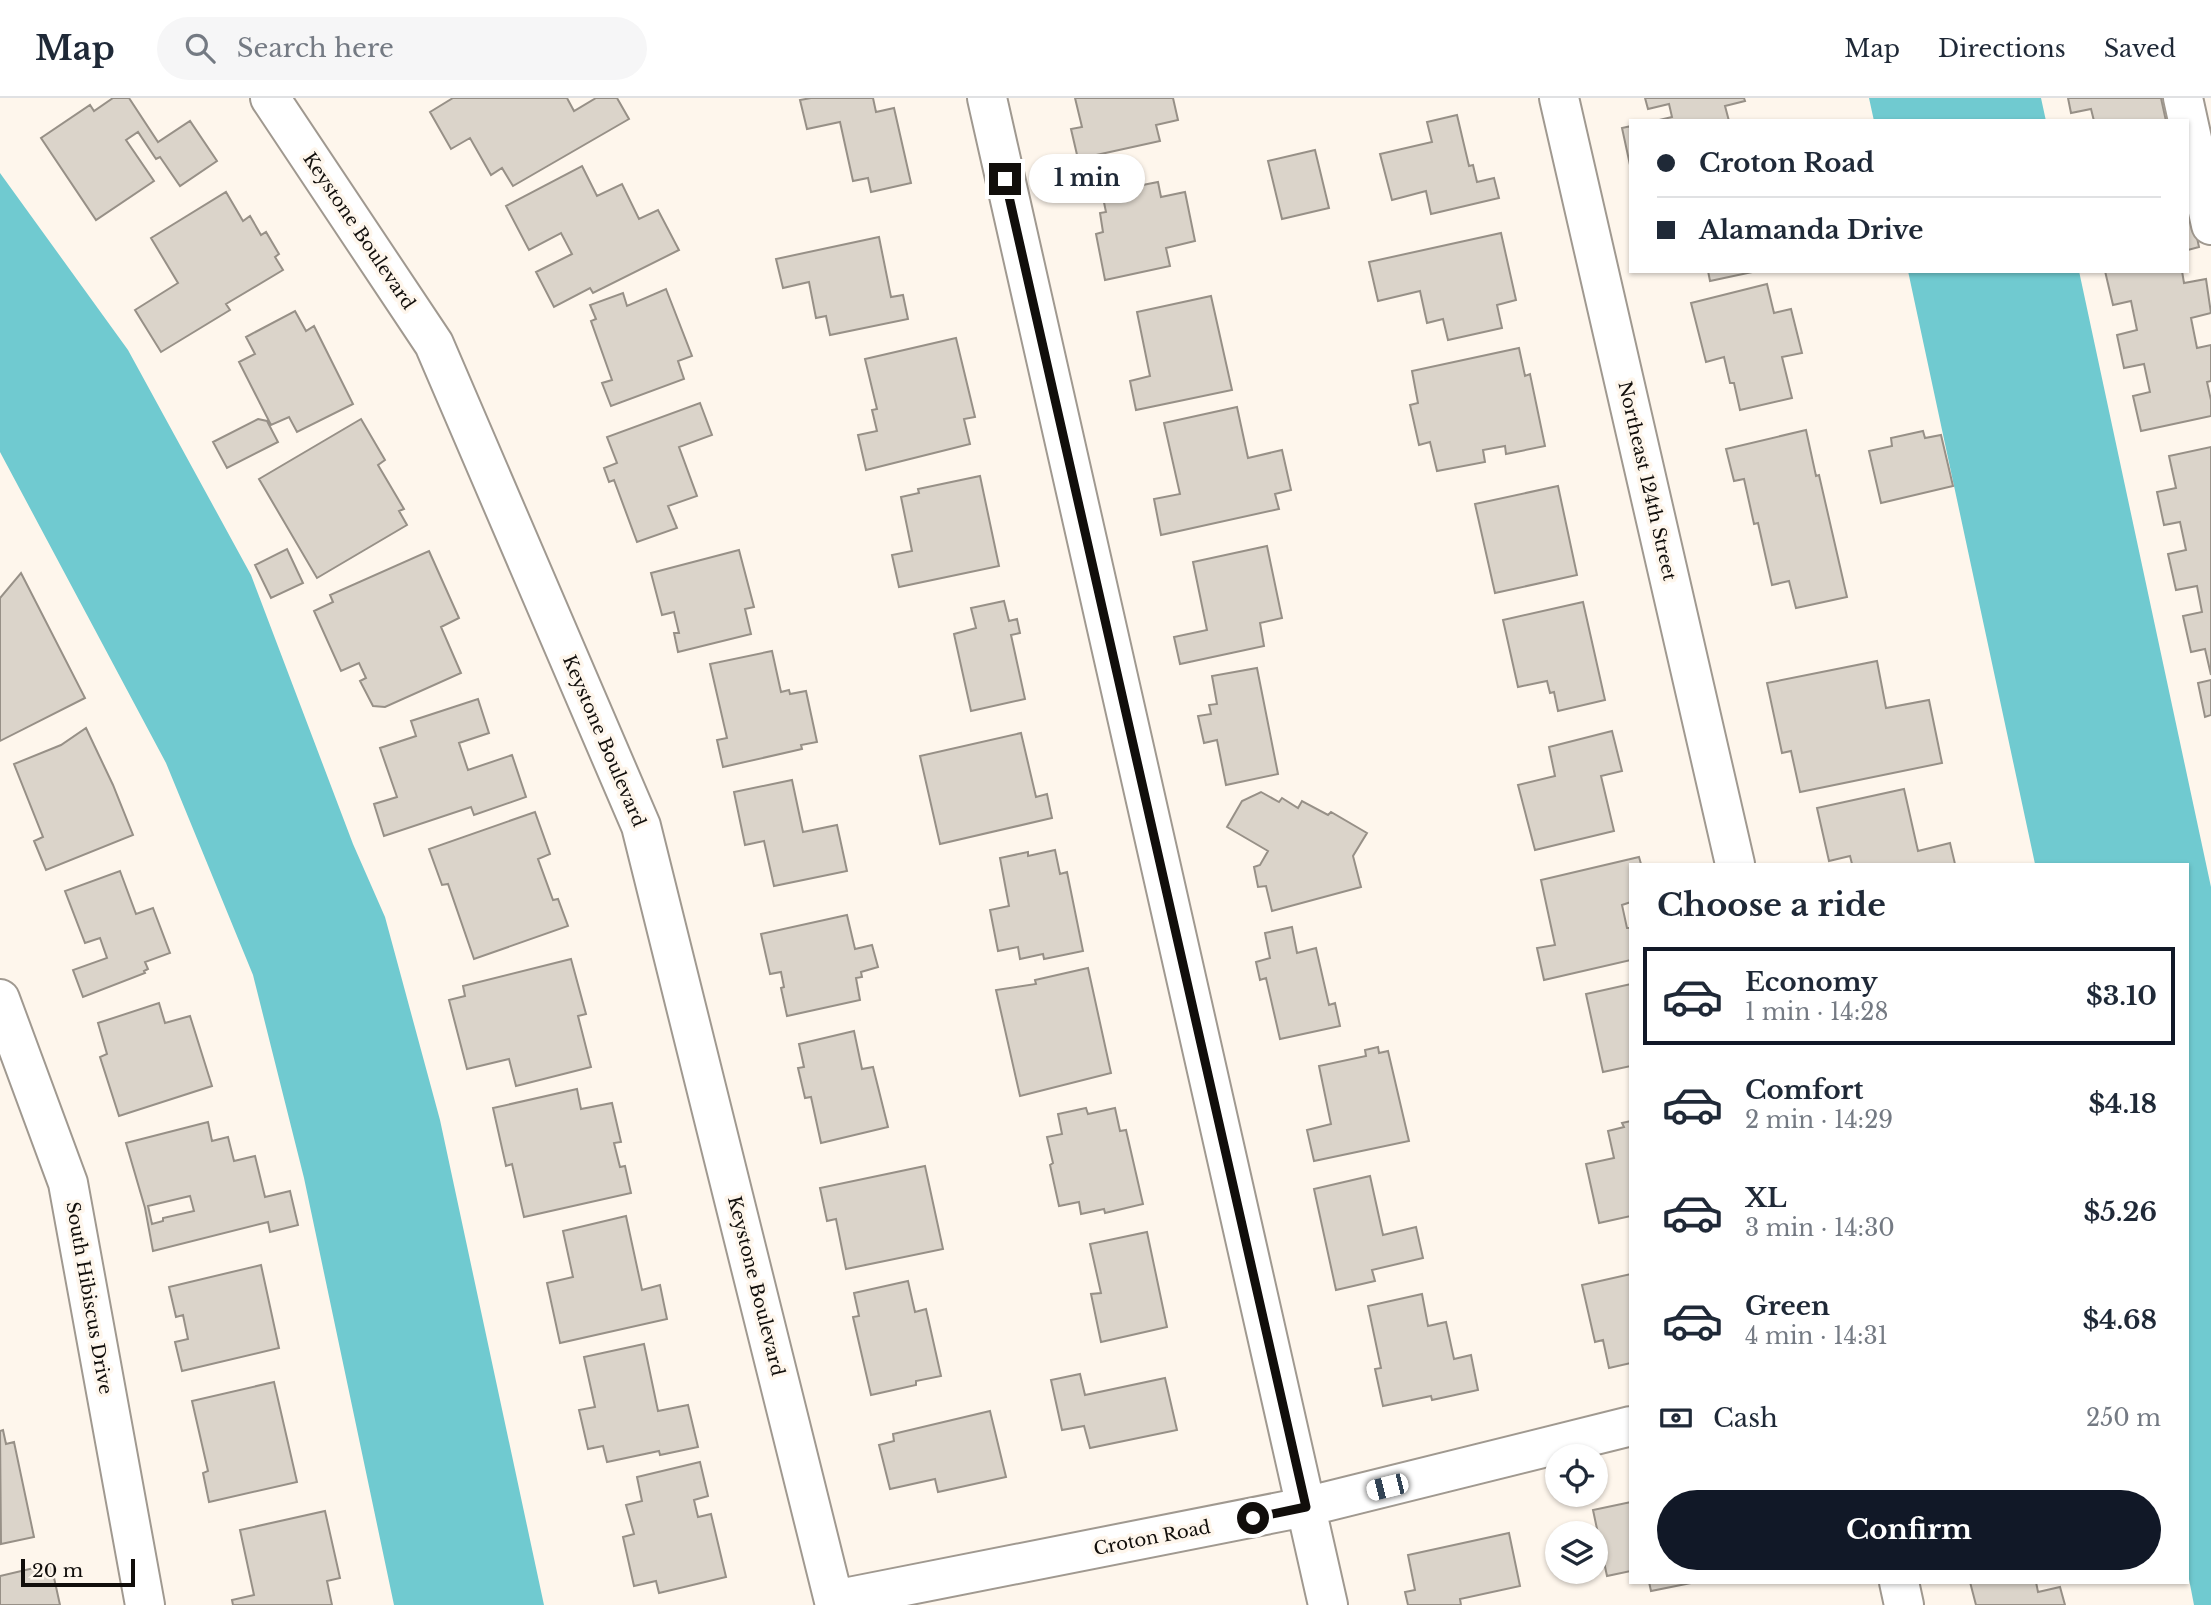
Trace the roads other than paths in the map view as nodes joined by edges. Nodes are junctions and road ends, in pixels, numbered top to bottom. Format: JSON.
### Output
{"nodes":[{"id":1,"x":270,"y":98,"type":"edge"},
{"id":2,"x":987,"y":98,"type":"edge"},
{"id":3,"x":1559,"y":98,"type":"edge"},
{"id":4,"x":2183,"y":98,"type":"edge"},
{"id":5,"x":2188,"y":119,"type":"edge"},
{"id":6,"x":2189,"y":125,"type":"edge"},
{"id":7,"x":2211,"y":225,"type":"edge"},
{"id":8,"x":1735,"y":863,"type":"edge"},
{"id":9,"x":0,"y":999,"type":"edge"},
{"id":10,"x":1629,"y":1426,"type":"edge"},
{"id":11,"x":1306,"y":1507,"type":"junction"},
{"id":12,"x":1899,"y":1584,"type":"edge"},
{"id":13,"x":835,"y":1603,"type":"edge"},
{"id":14,"x":145,"y":1605,"type":"edge"},
{"id":15,"x":1328,"y":1605,"type":"edge"},
{"id":16,"x":1904,"y":1605,"type":"edge"}],
"edges":[{"from":1,"to":13,"type":"street","name":"Keystone Boulevard"},
{"from":2,"to":11,"type":"street"},
{"from":3,"to":8,"type":"street","name":"Northeast 124th Street"},
{"from":4,"to":5,"type":"street"},
{"from":6,"to":7,"type":"street"},
{"from":9,"to":14,"type":"street","name":"South Hibiscus Drive"},
{"from":10,"to":11,"type":"street","name":"Croton Road"},
{"from":11,"to":13,"type":"street","name":"Croton Road"},
{"from":11,"to":15,"type":"street"},
{"from":12,"to":16,"type":"street"}]}
